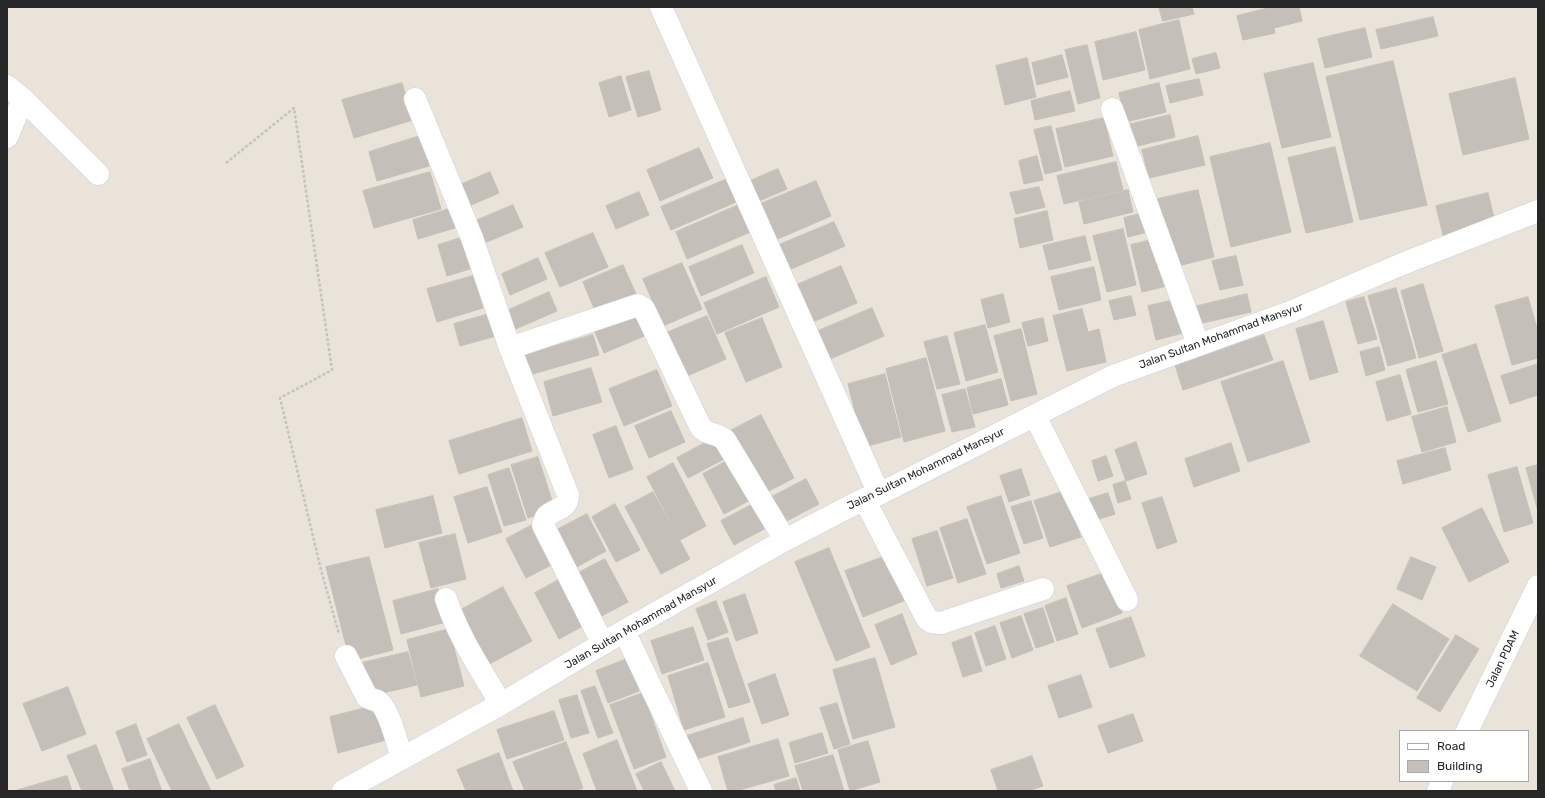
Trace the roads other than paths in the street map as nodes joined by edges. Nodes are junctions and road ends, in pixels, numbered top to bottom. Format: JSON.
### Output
{"nodes":[{"id":1,"x":661,"y":7,"type":"edge"},
{"id":2,"x":15,"y":92,"type":"edge"},
{"id":3,"x":415,"y":99,"type":"dead end"},
{"id":4,"x":1112,"y":109,"type":"dead end"},
{"id":5,"x":7,"y":137,"type":"edge"},
{"id":6,"x":98,"y":174,"type":"dead end"},
{"id":7,"x":1538,"y":211,"type":"edge"},
{"id":8,"x":1194,"y":346,"type":"junction"},
{"id":9,"x":510,"y":348,"type":"junction"},
{"id":10,"x":1035,"y":416,"type":"junction"},
{"id":11,"x":872,"y":496,"type":"junction"},
{"id":12,"x":784,"y":540,"type":"junction"},
{"id":13,"x":1538,"y":586,"type":"edge"},
{"id":14,"x":1043,"y":589,"type":"dead end"},
{"id":15,"x":446,"y":599,"type":"dead end"},
{"id":16,"x":1127,"y":600,"type":"dead end"},
{"id":17,"x":624,"y":631,"type":"junction"},
{"id":18,"x":603,"y":644,"type":"junction"},
{"id":19,"x":346,"y":656,"type":"road end"},
{"id":20,"x":501,"y":704,"type":"junction"},
{"id":21,"x":1467,"y":730,"type":"edge"},
{"id":22,"x":402,"y":759,"type":"junction"},
{"id":23,"x":344,"y":791,"type":"edge"},
{"id":24,"x":701,"y":791,"type":"edge"}],
"edges":[{"from":1,"to":11,"type":"street"},
{"from":2,"to":5,"type":"street"},
{"from":2,"to":6,"type":"street"},
{"from":3,"to":9,"type":"street"},
{"from":4,"to":8,"type":"street"},
{"from":7,"to":8,"type":"street","name":"Jalan Sultan Mohammad Mansyur"},
{"from":8,"to":10,"type":"street","name":"Jalan Sultan Mohammad Mansyur"},
{"from":9,"to":12,"type":"street"},
{"from":9,"to":18,"type":"street"},
{"from":10,"to":11,"type":"street","name":"Jalan Sultan Mohammad Mansyur"},
{"from":10,"to":16,"type":"street"},
{"from":11,"to":12,"type":"street","name":"Jalan Sultan Mohammad Mansyur"},
{"from":11,"to":14,"type":"street"},
{"from":12,"to":17,"type":"street","name":"Jalan Sultan Mohammad Mansyur"},
{"from":13,"to":21,"type":"street","name":"Jalan PDAM"},
{"from":15,"to":20,"type":"street"},
{"from":17,"to":18,"type":"street","name":"Jalan Sultan Mohammad Mansyur"},
{"from":17,"to":24,"type":"street"},
{"from":18,"to":20,"type":"street","name":"Jalan Sultan Mohammad Mansyur"},
{"from":19,"to":22,"type":"street"},
{"from":20,"to":22,"type":"street","name":"Jalan Sultan Mohammad Mansyur"},
{"from":22,"to":23,"type":"street","name":"Jalan Sultan Mohammad Mansyur"}]}
